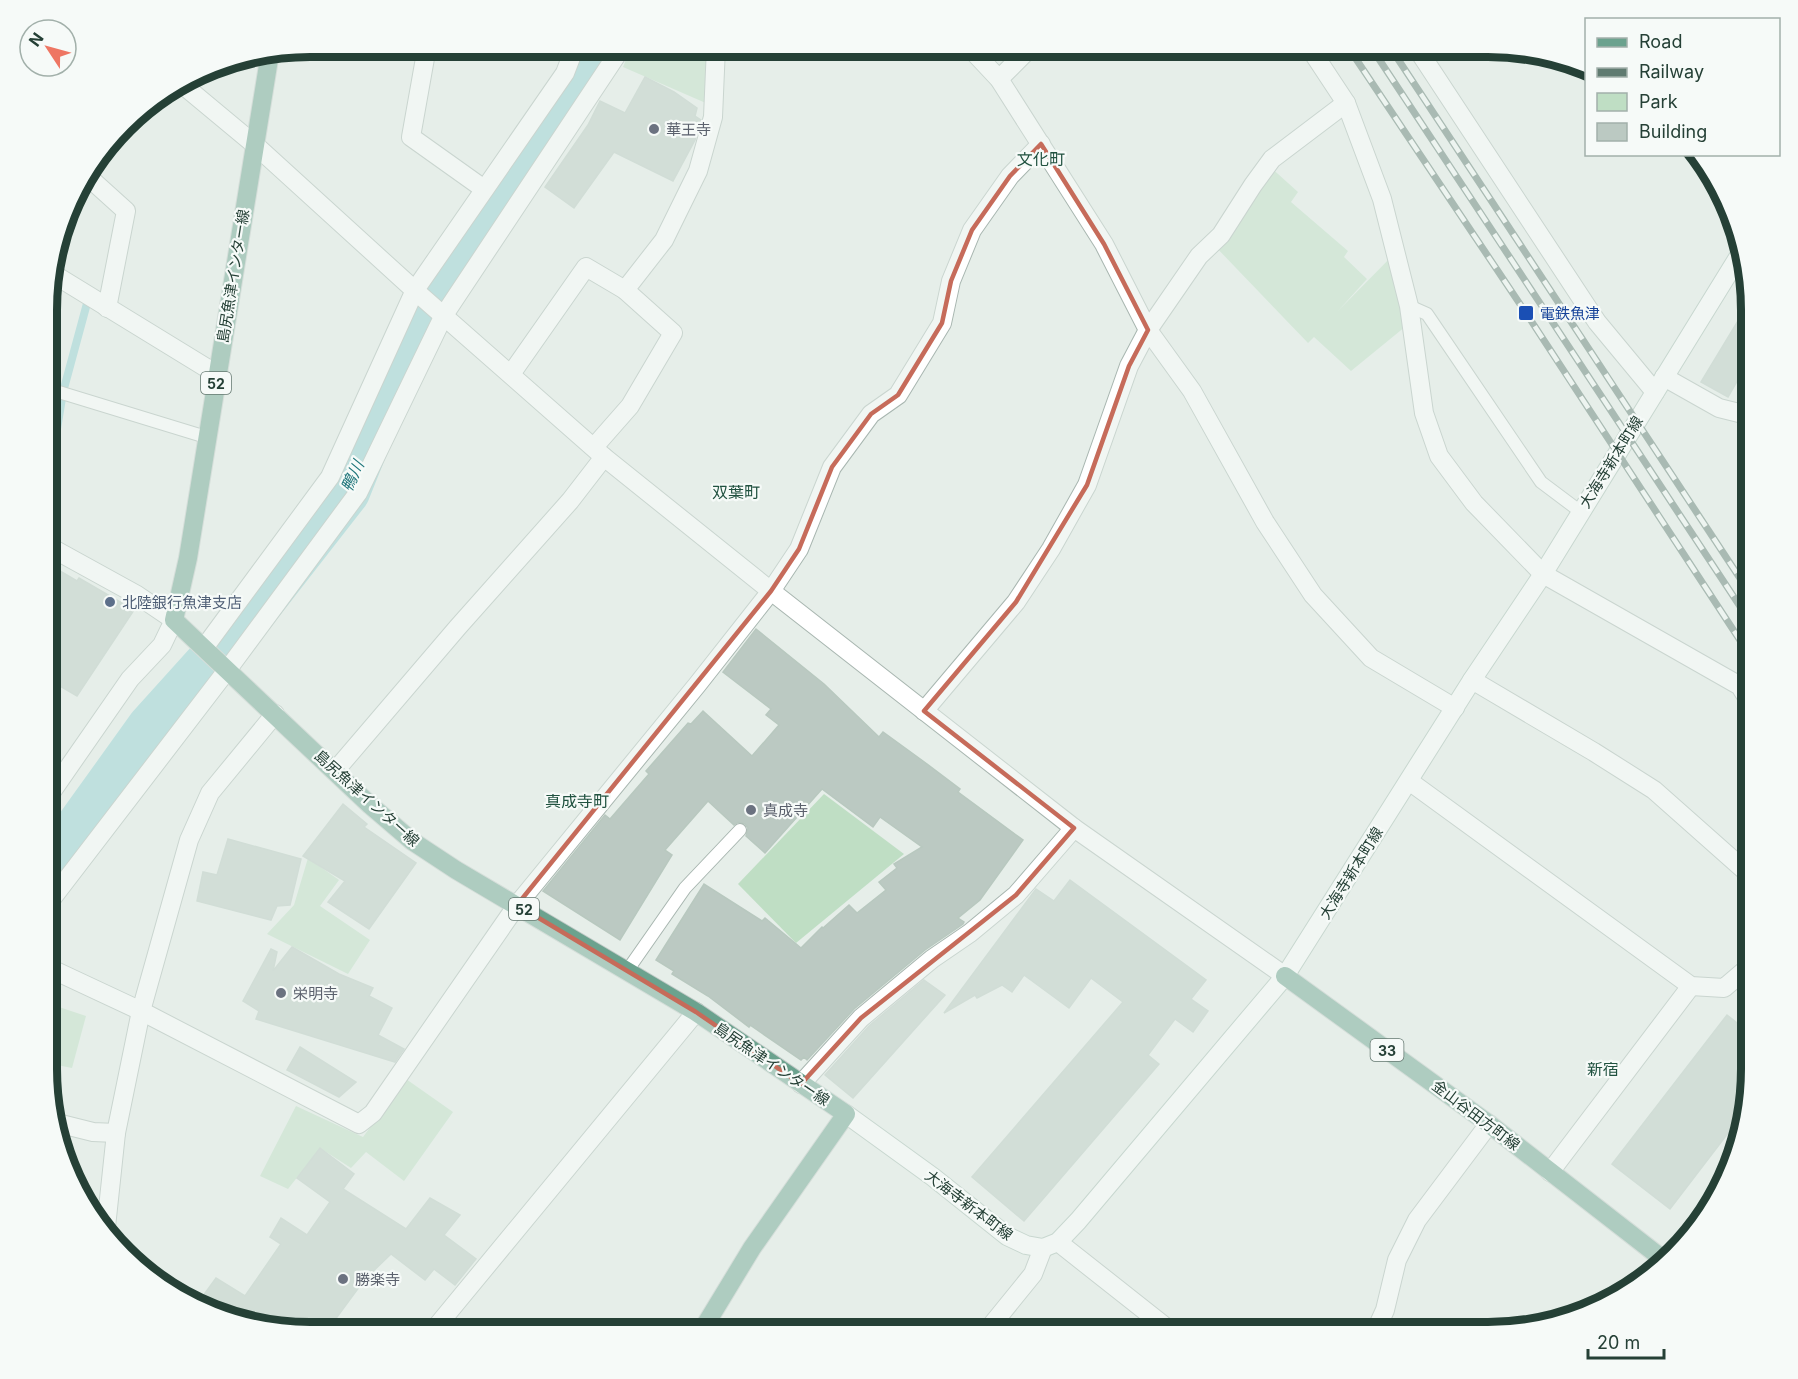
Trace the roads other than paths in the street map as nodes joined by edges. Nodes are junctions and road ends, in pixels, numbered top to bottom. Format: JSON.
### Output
{"nodes":[{"id":1,"x":425,"y":57,"type":"edge"},
{"id":2,"x":571,"y":57,"type":"edge"},
{"id":3,"x":615,"y":57,"type":"edge"},
{"id":4,"x":716,"y":57,"type":"edge"},
{"id":5,"x":978,"y":57,"type":"edge"},
{"id":6,"x":1021,"y":57,"type":"edge"},
{"id":7,"x":1316,"y":57,"type":"edge"},
{"id":8,"x":1423,"y":57,"type":"edge"},
{"id":9,"x":269,"y":61,"type":"edge"},
{"id":10,"x":999,"y":79,"type":"junction"},
{"id":11,"x":187,"y":89,"type":"edge"},
{"id":12,"x":1346,"y":103,"type":"junction"},
{"id":13,"x":254,"y":144,"type":"junction"},
{"id":14,"x":1041,"y":144,"type":"junction"},
{"id":15,"x":93,"y":181,"type":"edge"},
{"id":16,"x":484,"y":189,"type":"junction"},
{"id":17,"x":1736,"y":261,"type":"edge"},
{"id":18,"x":59,"y":278,"type":"edge"},
{"id":19,"x":626,"y":290,"type":"junction"},
{"id":20,"x":418,"y":293,"type":"junction"},
{"id":21,"x":1408,"y":306,"type":"junction"},
{"id":22,"x":107,"y":308,"type":"junction"},
{"id":23,"x":444,"y":315,"type":"junction"},
{"id":24,"x":1148,"y":330,"type":"junction"},
{"id":25,"x":511,"y":374,"type":"junction"},
{"id":26,"x":218,"y":375,"type":"junction"},
{"id":27,"x":1659,"y":384,"type":"junction"},
{"id":28,"x":57,"y":391,"type":"edge"},
{"id":29,"x":1741,"y":414,"type":"edge"},
{"id":30,"x":206,"y":437,"type":"junction"},
{"id":31,"x":599,"y":452,"type":"junction"},
{"id":32,"x":1581,"y":512,"type":"junction"},
{"id":33,"x":57,"y":551,"type":"edge"},
{"id":34,"x":1543,"y":574,"type":"junction"},
{"id":35,"x":771,"y":591,"type":"junction"},
{"id":36,"x":174,"y":620,"type":"junction"},
{"id":37,"x":204,"y":648,"type":"junction"},
{"id":38,"x":228,"y":669,"type":"junction"},
{"id":39,"x":1472,"y":680,"type":"junction"},
{"id":40,"x":1741,"y":688,"type":"edge"},
{"id":41,"x":1455,"y":708,"type":"junction"},
{"id":42,"x":924,"y":711,"type":"junction"},
{"id":43,"x":275,"y":714,"type":"junction"},
{"id":44,"x":335,"y":771,"type":"junction"},
{"id":45,"x":1409,"y":782,"type":"junction"},
{"id":46,"x":57,"y":784,"type":"edge"},
{"id":47,"x":1074,"y":828,"type":"junction"},
{"id":48,"x":740,"y":830,"type":"dead end"},
{"id":49,"x":1741,"y":867,"type":"edge"},
{"id":50,"x":57,"y":892,"type":"edge"},
{"id":51,"x":517,"y":905,"type":"junction"},
{"id":52,"x":627,"y":971,"type":"junction"},
{"id":53,"x":57,"y":972,"type":"edge"},
{"id":54,"x":1741,"y":974,"type":"edge"},
{"id":55,"x":1285,"y":976,"type":"junction"},
{"id":56,"x":1691,"y":986,"type":"junction"},
{"id":57,"x":141,"y":1011,"type":"junction"},
{"id":58,"x":696,"y":1012,"type":"junction"},
{"id":59,"x":801,"y":1084,"type":"junction"},
{"id":60,"x":846,"y":1114,"type":"junction"},
{"id":61,"x":1489,"y":1124,"type":"junction"},
{"id":62,"x":64,"y":1125,"type":"edge"},
{"id":63,"x":116,"y":1133,"type":"junction"},
{"id":64,"x":1550,"y":1172,"type":"junction"},
{"id":65,"x":107,"y":1220,"type":"edge"},
{"id":66,"x":1050,"y":1245,"type":"junction"},
{"id":67,"x":1659,"y":1256,"type":"edge"},
{"id":68,"x":440,"y":1322,"type":"edge"},
{"id":69,"x":707,"y":1322,"type":"edge"},
{"id":70,"x":994,"y":1322,"type":"edge"},
{"id":71,"x":1158,"y":1322,"type":"edge"},
{"id":72,"x":1380,"y":1322,"type":"edge"}],
"edges":[{"from":1,"to":16,"type":"street"},
{"from":2,"to":16,"type":"street"},
{"from":3,"to":23,"type":"street"},
{"from":4,"to":19,"type":"street"},
{"from":5,"to":10,"type":"street"},
{"from":6,"to":10,"type":"street"},
{"from":7,"to":12,"type":"street"},
{"from":8,"to":27,"type":"street"},
{"from":9,"to":13,"type":"main road","name":"島尻魚津インター線","number":"52"},
{"from":10,"to":14,"type":"street"},
{"from":11,"to":13,"type":"street"},
{"from":12,"to":21,"type":"street"},
{"from":12,"to":24,"type":"street"},
{"from":13,"to":20,"type":"street"},
{"from":13,"to":26,"type":"main road","name":"島尻魚津インター線","number":"52"},
{"from":14,"to":24,"type":"street"},
{"from":14,"to":35,"type":"street"},
{"from":15,"to":22,"type":"street"},
{"from":16,"to":20,"type":"street"},
{"from":17,"to":27,"type":"street","name":"大海寺新本町線"},
{"from":18,"to":22,"type":"street"},
{"from":19,"to":25,"type":"street"},
{"from":19,"to":31,"type":"street"},
{"from":20,"to":23,"type":"street"},
{"from":20,"to":37,"type":"street"},
{"from":21,"to":32,"type":"lane"},
{"from":21,"to":34,"type":"street"},
{"from":22,"to":26,"type":"street"},
{"from":23,"to":25,"type":"street"},
{"from":23,"to":38,"type":"street"},
{"from":24,"to":41,"type":"street"},
{"from":24,"to":42,"type":"street"},
{"from":25,"to":31,"type":"street"},
{"from":26,"to":30,"type":"main road","name":"島尻魚津インター線","number":"52"},
{"from":27,"to":29,"type":"street"},
{"from":27,"to":32,"type":"street","name":"大海寺新本町線"},
{"from":28,"to":30,"type":"lane"},
{"from":30,"to":36,"type":"main road","name":"島尻魚津インター線","number":"52"},
{"from":31,"to":35,"type":"street"},
{"from":31,"to":44,"type":"street"},
{"from":32,"to":34,"type":"street","name":"大海寺新本町線"},
{"from":33,"to":36,"type":"street"},
{"from":34,"to":39,"type":"street","name":"大海寺新本町線"},
{"from":34,"to":40,"type":"street"},
{"from":35,"to":42,"type":"street"},
{"from":35,"to":51,"type":"street"},
{"from":36,"to":37,"type":"main road","name":"島尻魚津インター線","number":"52"},
{"from":36,"to":46,"type":"street"},
{"from":37,"to":38,"type":"main road","name":"島尻魚津インター線","number":"52"},
{"from":38,"to":43,"type":"main road","name":"島尻魚津インター線","number":"52"},
{"from":38,"to":50,"type":"street"},
{"from":39,"to":41,"type":"street","name":"大海寺新本町線"},
{"from":39,"to":49,"type":"street"},
{"from":41,"to":45,"type":"street","name":"大海寺新本町線"},
{"from":42,"to":47,"type":"street"},
{"from":43,"to":44,"type":"main road","name":"島尻魚津インター線","number":"52"},
{"from":43,"to":57,"type":"street"},
{"from":44,"to":51,"type":"main road","name":"島尻魚津インター線","number":"52"},
{"from":45,"to":55,"type":"street","name":"大海寺新本町線"},
{"from":45,"to":56,"type":"street"},
{"from":47,"to":55,"type":"street"},
{"from":47,"to":59,"type":"street"},
{"from":48,"to":52,"type":"lane"},
{"from":51,"to":52,"type":"main road","name":"島尻魚津インター線","number":"52"},
{"from":51,"to":57,"type":"street"},
{"from":52,"to":58,"type":"main road","name":"島尻魚津インター線","number":"52"},
{"from":53,"to":57,"type":"street"},
{"from":54,"to":56,"type":"street"},
{"from":55,"to":61,"type":"main road","name":"金山谷田方町線","number":"33"},
{"from":55,"to":66,"type":"street","name":"大海寺新本町線"},
{"from":56,"to":64,"type":"street"},
{"from":57,"to":63,"type":"street"},
{"from":58,"to":59,"type":"main road","name":"島尻魚津インター線","number":"52"},
{"from":58,"to":68,"type":"street"},
{"from":59,"to":60,"type":"main road","name":"島尻魚津インター線","number":"52"},
{"from":60,"to":66,"type":"street","name":"大海寺新本町線"},
{"from":60,"to":69,"type":"main road","name":"島尻魚津インター線"},
{"from":61,"to":64,"type":"main road","name":"金山谷田方町線","number":"33"},
{"from":61,"to":72,"type":"street"},
{"from":62,"to":63,"type":"street"},
{"from":63,"to":65,"type":"street"},
{"from":64,"to":67,"type":"main road","name":"金山谷田方町線","number":"33"},
{"from":66,"to":70,"type":"street"},
{"from":66,"to":71,"type":"street"}]}
